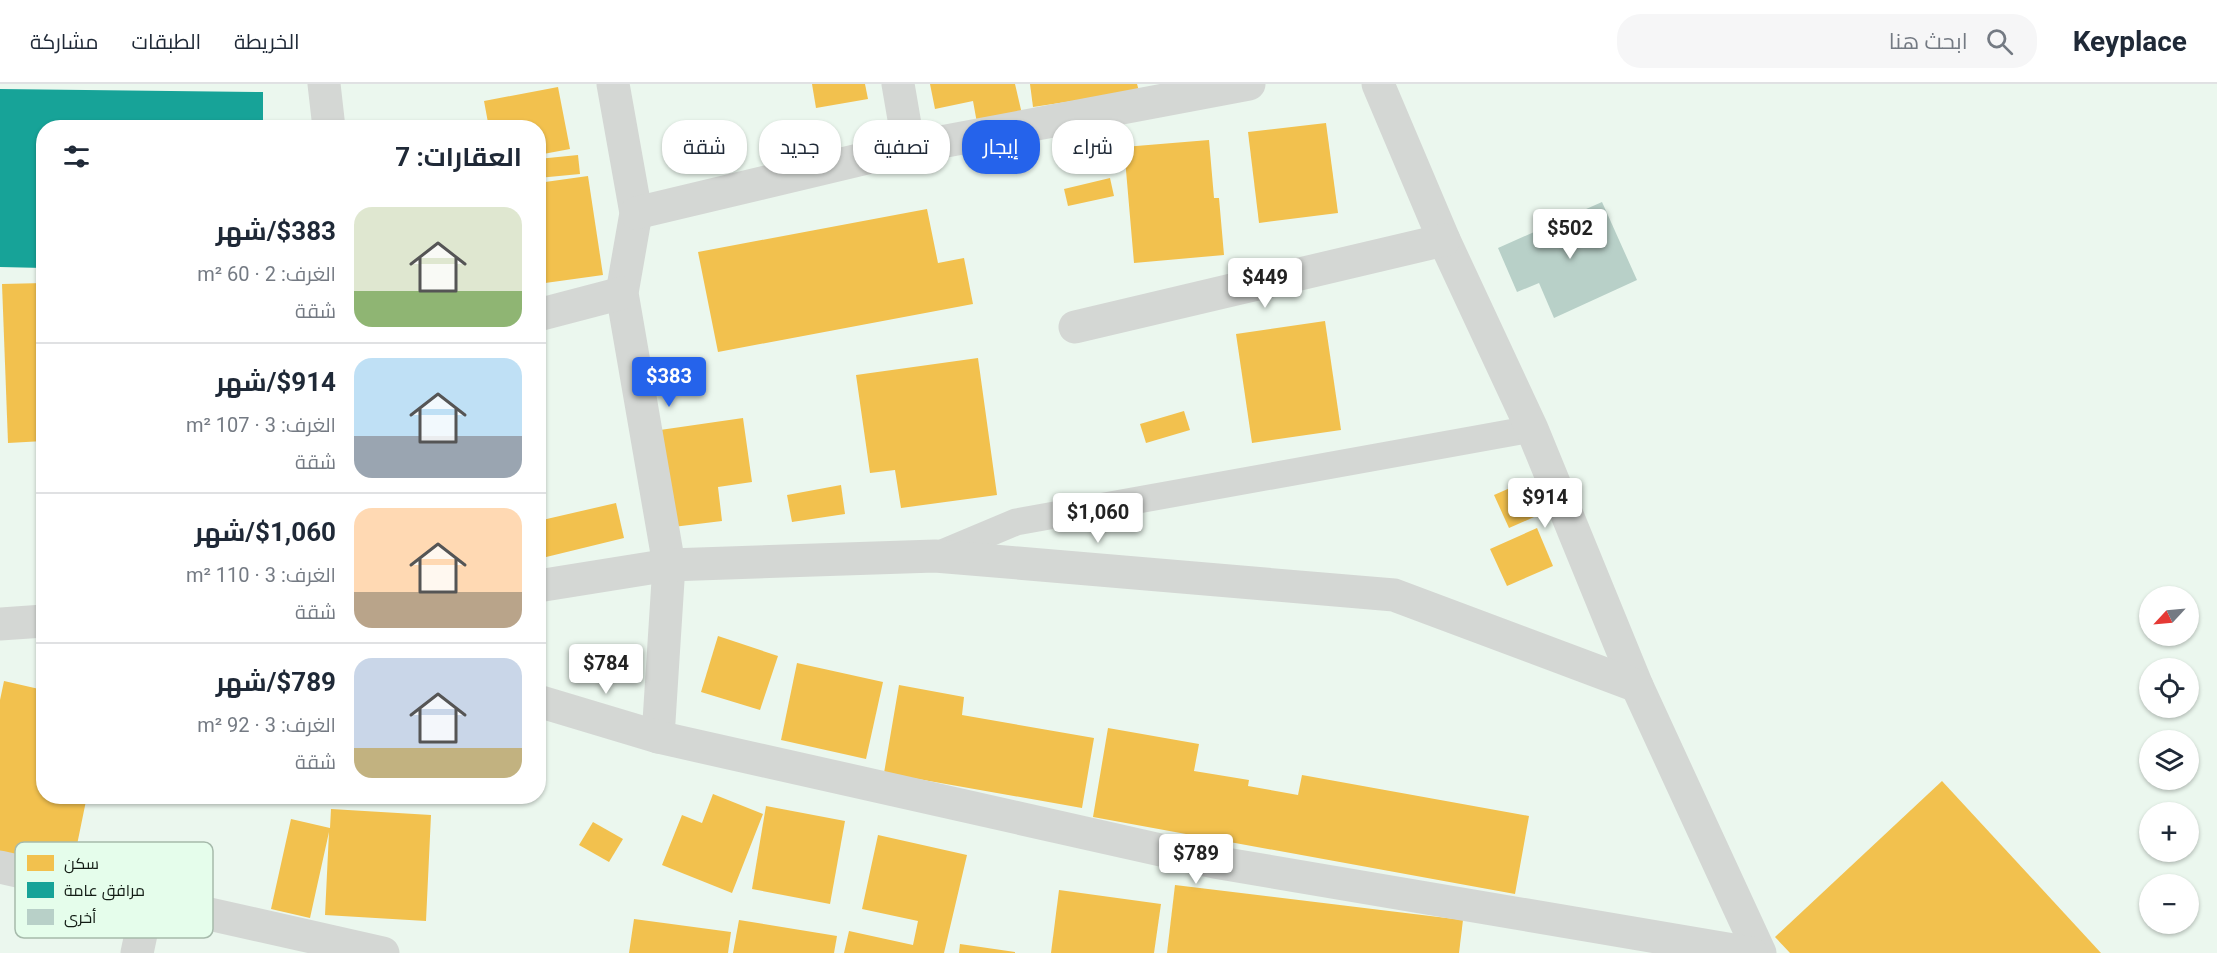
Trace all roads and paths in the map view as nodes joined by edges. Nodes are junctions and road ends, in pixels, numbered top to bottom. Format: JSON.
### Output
{"nodes":[{"id":1,"x":324,"y":84,"type":"edge"},
{"id":2,"x":613,"y":84,"type":"edge"},
{"id":3,"x":898,"y":84,"type":"edge"},
{"id":4,"x":1249,"y":84,"type":"edge"},
{"id":5,"x":1378,"y":84,"type":"edge"},
{"id":6,"x":328,"y":120,"type":"edge"},
{"id":7,"x":904,"y":120,"type":"edge"},
{"id":8,"x":950,"y":140,"type":"edge"},
{"id":9,"x":853,"y":161,"type":"edge"},
{"id":10,"x":636,"y":213,"type":"junction"},
{"id":11,"x":1444,"y":240,"type":"junction"},
{"id":12,"x":622,"y":293,"type":"junction"},
{"id":13,"x":546,"y":313,"type":"edge"},
{"id":14,"x":1075,"y":327,"type":"dead end"},
{"id":15,"x":1532,"y":429,"type":"junction"},
{"id":16,"x":934,"y":556,"type":"junction"},
{"id":17,"x":669,"y":564,"type":"junction"},
{"id":18,"x":546,"y":585,"type":"edge"},
{"id":19,"x":36,"y":622,"type":"edge"},
{"id":20,"x":0,"y":624,"type":"edge"},
{"id":21,"x":1637,"y":686,"type":"junction"},
{"id":22,"x":546,"y":703,"type":"edge"},
{"id":23,"x":658,"y":737,"type":"junction"},
{"id":24,"x":0,"y":867,"type":"edge"},
{"id":25,"x":15,"y":870,"type":"edge"},
{"id":26,"x":213,"y":916,"type":"edge"},
{"id":27,"x":140,"y":938,"type":"edge"},
{"id":28,"x":374,"y":952,"type":"edge"},
{"id":29,"x":137,"y":953,"type":"edge"},
{"id":30,"x":1751,"y":953,"type":"edge"},
{"id":31,"x":1760,"y":953,"type":"edge"}],
"edges":[{"from":1,"to":6,"type":"street"},
{"from":2,"to":10,"type":"street"},
{"from":3,"to":7,"type":"street"},
{"from":4,"to":8,"type":"street"},
{"from":5,"to":11,"type":"street"},
{"from":9,"to":10,"type":"street"},
{"from":10,"to":12,"type":"street"},
{"from":11,"to":14,"type":"street"},
{"from":11,"to":15,"type":"street"},
{"from":12,"to":13,"type":"street"},
{"from":12,"to":17,"type":"street"},
{"from":15,"to":16,"type":"lane"},
{"from":15,"to":21,"type":"street"},
{"from":16,"to":17,"type":"street"},
{"from":16,"to":21,"type":"street"},
{"from":17,"to":18,"type":"street"},
{"from":17,"to":23,"type":"street"},
{"from":19,"to":20,"type":"street"},
{"from":21,"to":31,"type":"street"},
{"from":22,"to":23,"type":"street"},
{"from":23,"to":30,"type":"street"},
{"from":24,"to":25,"type":"street"},
{"from":26,"to":28,"type":"street"},
{"from":27,"to":29,"type":"street"}]}
